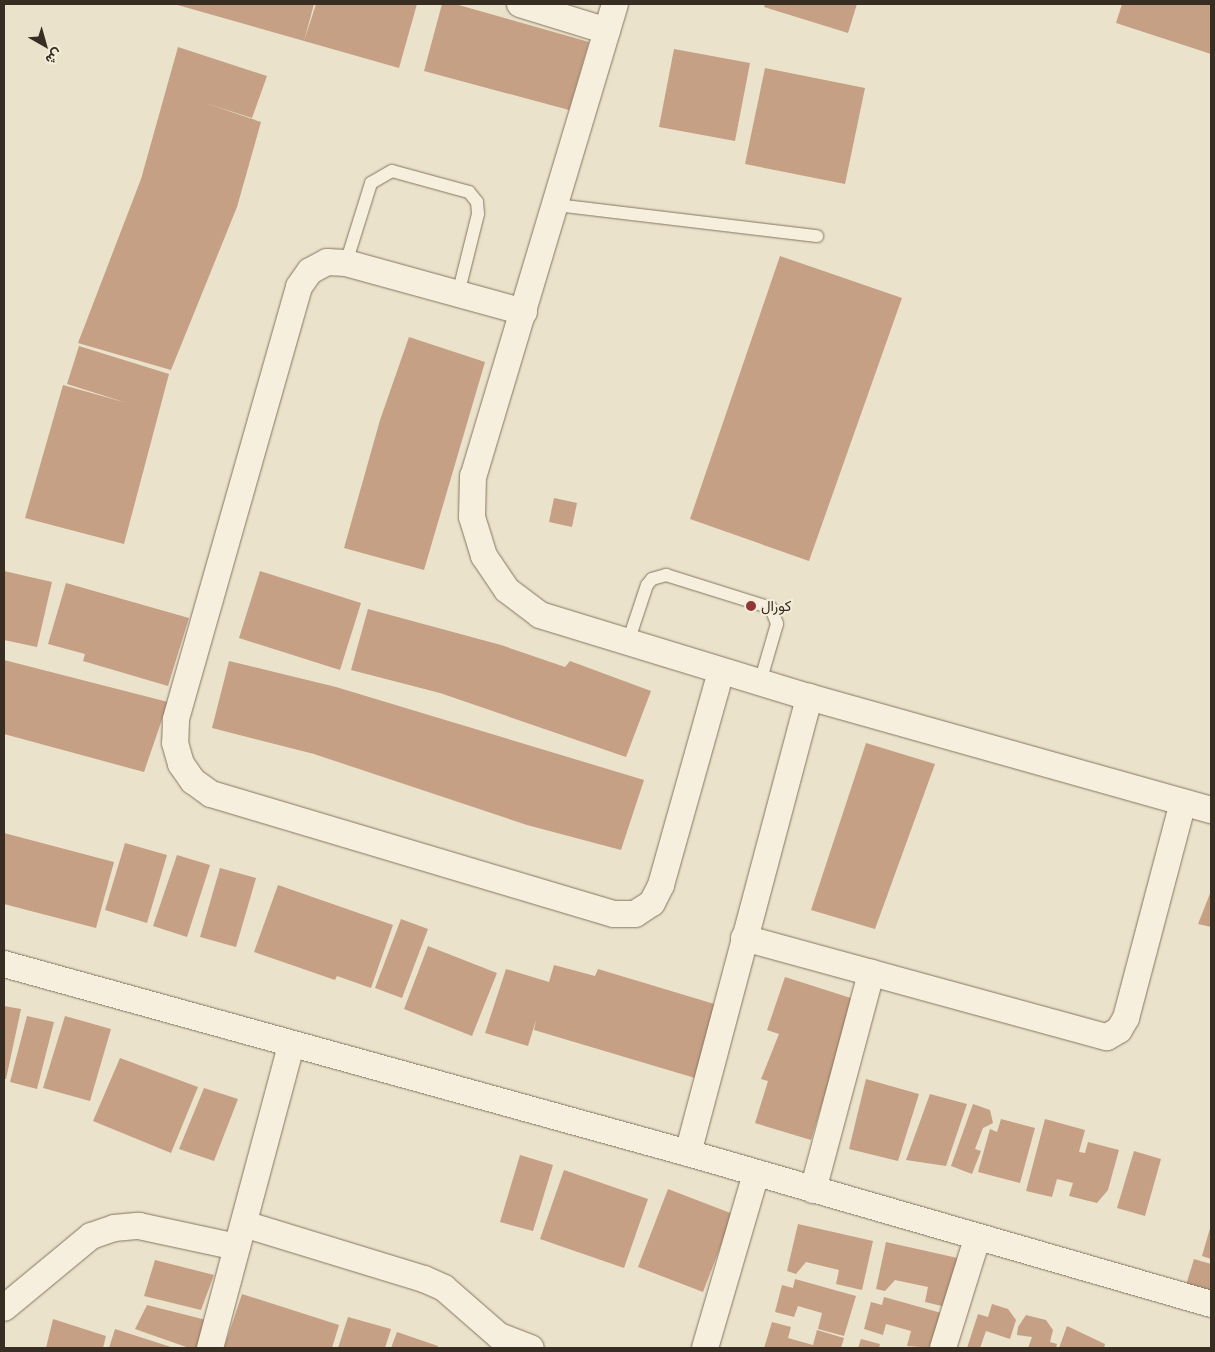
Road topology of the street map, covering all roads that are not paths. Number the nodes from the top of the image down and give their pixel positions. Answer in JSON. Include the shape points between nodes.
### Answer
{"nodes":[{"id":1,"x":520,"y":4,"type":"edge"},
{"id":2,"x":615,"y":4,"type":"edge"},
{"id":3,"x":607,"y":31,"type":"junction"},
{"id":4,"x":556,"y":205,"type":"junction"},
{"id":5,"x":817,"y":236,"type":"dead end"},
{"id":6,"x":346,"y":263,"type":"junction"},
{"id":7,"x":458,"y":294,"type":"junction"},
{"id":8,"x":524,"y":312,"type":"junction"},
{"id":9,"x":628,"y":642,"type":"junction"},
{"id":10,"x":721,"y":671,"type":"junction"},
{"id":11,"x":760,"y":682,"type":"junction"},
{"id":12,"x":808,"y":697,"type":"junction"},
{"id":13,"x":1183,"y":802,"type":"junction"},
{"id":14,"x":1211,"y":810,"type":"edge"},
{"id":15,"x":744,"y":938,"type":"junction"},
{"id":16,"x":4,"y":964,"type":"edge"},
{"id":17,"x":871,"y":973,"type":"junction"},
{"id":18,"x":291,"y":1046,"type":"junction"},
{"id":19,"x":688,"y":1153,"type":"junction"},
{"id":20,"x":756,"y":1174,"type":"junction"},
{"id":21,"x":813,"y":1190,"type":"junction"},
{"id":22,"x":241,"y":1236,"type":"junction"},
{"id":23,"x":977,"y":1239,"type":"junction"},
{"id":24,"x":1211,"y":1304,"type":"edge"},
{"id":25,"x":6,"y":1313,"type":"edge"},
{"id":26,"x":210,"y":1348,"type":"edge"},
{"id":27,"x":531,"y":1348,"type":"edge"},
{"id":28,"x":705,"y":1348,"type":"edge"},
{"id":29,"x":943,"y":1348,"type":"edge"}],
"edges":[{"from":1,"to":3,"type":"street"},
{"from":2,"to":3,"type":"street"},
{"from":3,"to":4,"type":"street"},
{"from":4,"to":5,"type":"lane"},
{"from":4,"to":8,"type":"street"},
{"from":6,"to":7,"type":"street"},
{"from":6,"to":7,"type":"lane","via":[[366,194],[380,175],[392,171],[457,188],[469,192],[477,202],[478,214]]},
{"from":6,"to":10,"type":"street","via":[[327,262],[310,271],[299,287],[176,720],[175,743],[181,764],[193,782],[211,794],[263,810],[614,914],[635,914],[652,903],[661,884]]},
{"from":7,"to":8,"type":"street"},
{"from":8,"to":9,"type":"street","via":[[473,476],[472,517],[484,556],[507,590],[540,615]]},
{"from":9,"to":10,"type":"street"},
{"from":9,"to":11,"type":"lane","via":[[647,586],[659,576],[675,578],[771,608],[777,624]]},
{"from":10,"to":11,"type":"street"},
{"from":11,"to":12,"type":"street"},
{"from":12,"to":13,"type":"street"},
{"from":12,"to":15,"type":"street"},
{"from":13,"to":14,"type":"street"},
{"from":13,"to":17,"type":"street","via":[[1126,1018],[1119,1030],[1107,1037],[1093,1036]]},
{"from":15,"to":17,"type":"street"},
{"from":15,"to":19,"type":"street"},
{"from":16,"to":18,"type":"street"},
{"from":17,"to":21,"type":"street"},
{"from":18,"to":19,"type":"street"},
{"from":18,"to":22,"type":"street"},
{"from":19,"to":20,"type":"street"},
{"from":20,"to":21,"type":"street"},
{"from":20,"to":28,"type":"street"},
{"from":21,"to":23,"type":"street"},
{"from":22,"to":25,"type":"street","via":[[139,1226],[114,1228],[91,1236]]},
{"from":22,"to":26,"type":"street"},
{"from":22,"to":27,"type":"street","via":[[424,1279],[444,1288],[499,1336]]},
{"from":23,"to":24,"type":"street"},
{"from":23,"to":29,"type":"street"}]}
